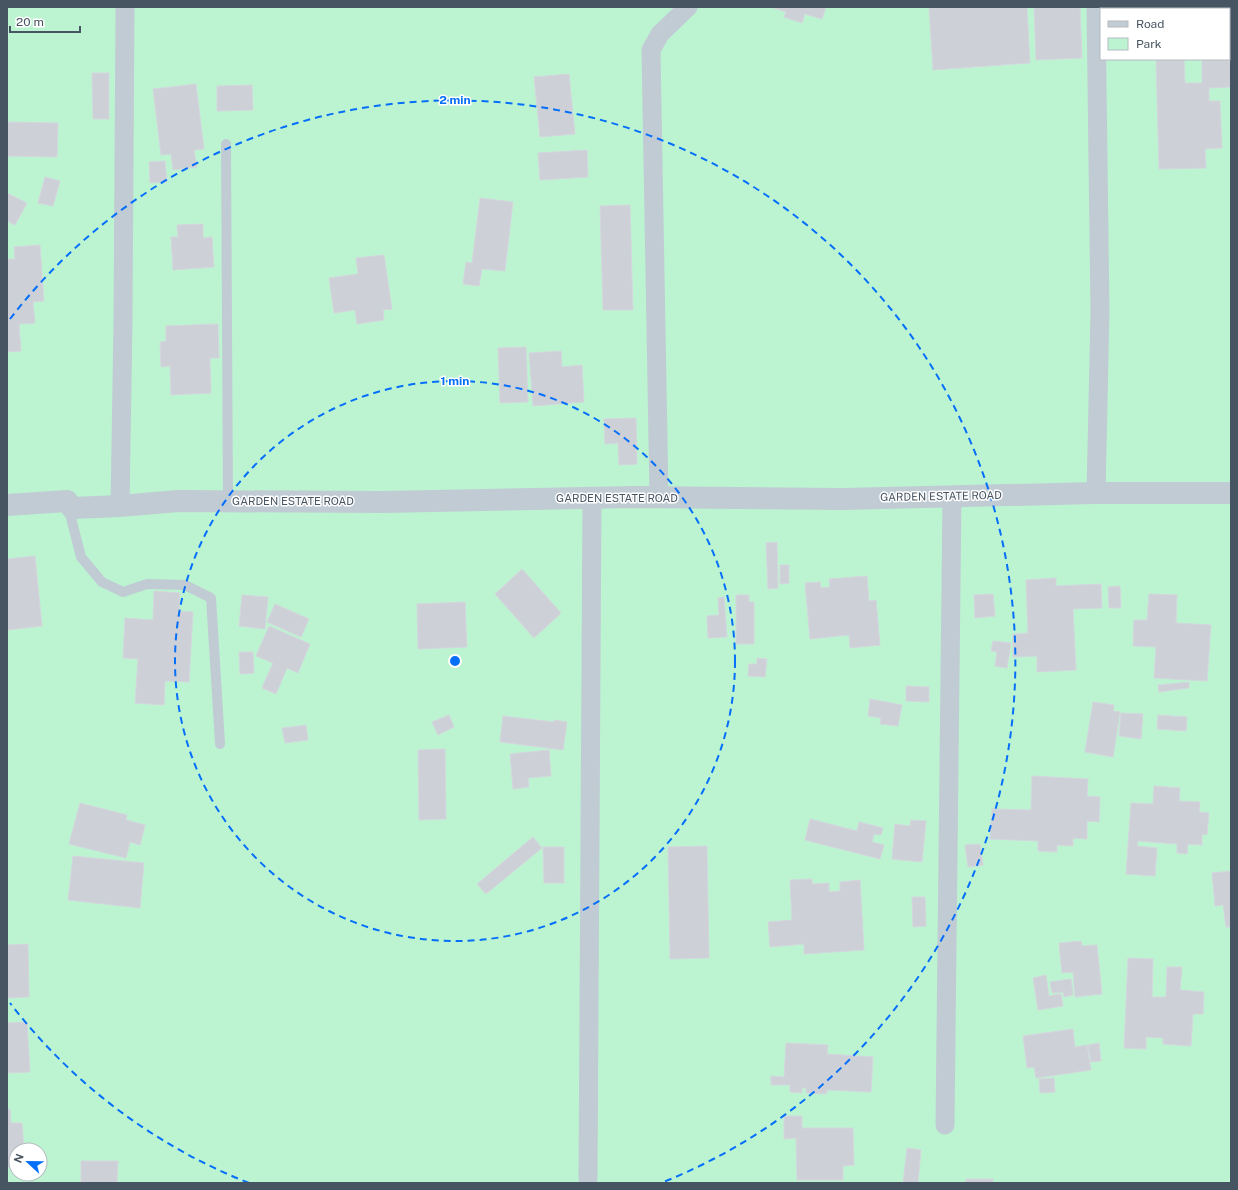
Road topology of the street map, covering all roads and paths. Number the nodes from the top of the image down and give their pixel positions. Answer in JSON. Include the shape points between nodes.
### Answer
{"nodes":[{"id":1,"x":125,"y":7,"type":"edge"},
{"id":2,"x":688,"y":7,"type":"edge"},
{"id":3,"x":1096,"y":7,"type":"edge"},
{"id":4,"x":226,"y":144,"type":"dead end"},
{"id":5,"x":1096,"y":493,"type":"junction"},
{"id":6,"x":1231,"y":493,"type":"edge"},
{"id":7,"x":952,"y":496,"type":"junction"},
{"id":8,"x":659,"y":497,"type":"junction"},
{"id":9,"x":592,"y":498,"type":"junction"},
{"id":10,"x":67,"y":501,"type":"junction"},
{"id":11,"x":228,"y":501,"type":"junction"},
{"id":12,"x":7,"y":505,"type":"edge"},
{"id":13,"x":120,"y":506,"type":"junction"},
{"id":14,"x":220,"y":744,"type":"dead end"},
{"id":15,"x":945,"y":1125,"type":"dead end"},
{"id":16,"x":588,"y":1178,"type":"dead end"}],
"edges":[{"from":1,"to":13,"type":"street","via":[[124,321]]},
{"from":2,"to":8,"type":"street","via":[[660,34],[651,50]]},
{"from":3,"to":5,"type":"street","via":[[1100,312]]},
{"from":4,"to":11,"type":"lane"},
{"from":5,"to":6,"type":"street","name":"GARDEN ESTATE ROAD"},
{"from":5,"to":7,"type":"street","name":"GARDEN ESTATE ROAD"},
{"from":7,"to":8,"type":"street","name":"GARDEN ESTATE ROAD","via":[[843,499]]},
{"from":7,"to":15,"type":"street"},
{"from":8,"to":9,"type":"street","name":"GARDEN ESTATE ROAD"},
{"from":9,"to":11,"type":"street","name":"GARDEN ESTATE ROAD","via":[[383,502]]},
{"from":9,"to":16,"type":"street"},
{"from":10,"to":12,"type":"street","name":"GARDEN ESTATE ROAD"},
{"from":10,"to":13,"type":"street","name":"GARDEN ESTATE ROAD","via":[[72,508]]},
{"from":10,"to":14,"type":"lane","via":[[81,557],[102,582],[123,592],[147,584],[185,585],[211,598]]},
{"from":11,"to":13,"type":"street","name":"GARDEN ESTATE ROAD","via":[[178,501]]}]}
